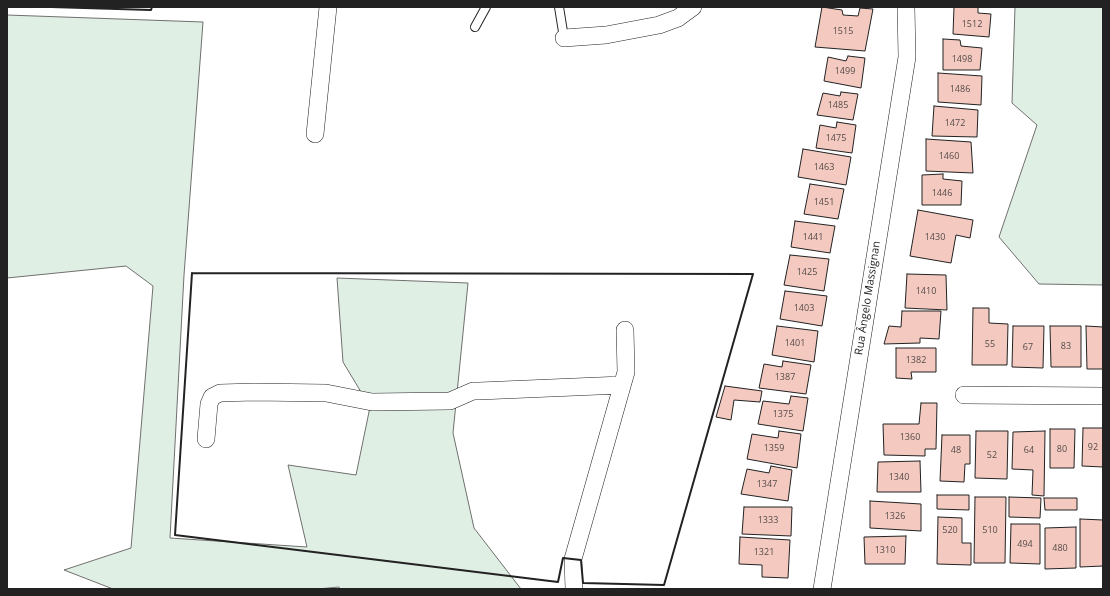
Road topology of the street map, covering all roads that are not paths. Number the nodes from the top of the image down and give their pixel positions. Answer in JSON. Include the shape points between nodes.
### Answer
{"nodes":[{"id":1,"x":328,"y":7,"type":"edge"},
{"id":2,"x":486,"y":7,"type":"edge"},
{"id":3,"x":559,"y":7,"type":"edge"},
{"id":4,"x":693,"y":7,"type":"edge"},
{"id":5,"x":906,"y":7,"type":"edge"},
{"id":6,"x":475,"y":27,"type":"dead end"},
{"id":7,"x":564,"y":38,"type":"joint"},
{"id":8,"x":315,"y":134,"type":"dead end"},
{"id":9,"x":624,"y":330,"type":"dead end"},
{"id":10,"x":622,"y":385,"type":"junction"},
{"id":11,"x":964,"y":395,"type":"dead end"},
{"id":12,"x":1103,"y":396,"type":"edge"},
{"id":13,"x":206,"y":439,"type":"dead end"},
{"id":14,"x":574,"y":589,"type":"edge"},
{"id":15,"x":822,"y":589,"type":"edge"}],
"edges":[{"from":1,"to":8,"type":"street"},
{"from":2,"to":6,"type":"lane"},
{"from":3,"to":7,"type":"lane"},
{"from":4,"to":7,"type":"street","via":[[678,18],[659,25],[606,35]]},
{"from":5,"to":15,"type":"street","name":"Rua Ângelo Massignan","via":[[907,57]]},
{"from":9,"to":10,"type":"street","via":[[626,372]]},
{"from":10,"to":13,"type":"street","via":[[472,391],[450,401],[372,402],[326,393],[220,393],[212,396],[209,404]]},
{"from":10,"to":14,"type":"street","via":[[573,559]]},
{"from":11,"to":12,"type":"street"}]}
